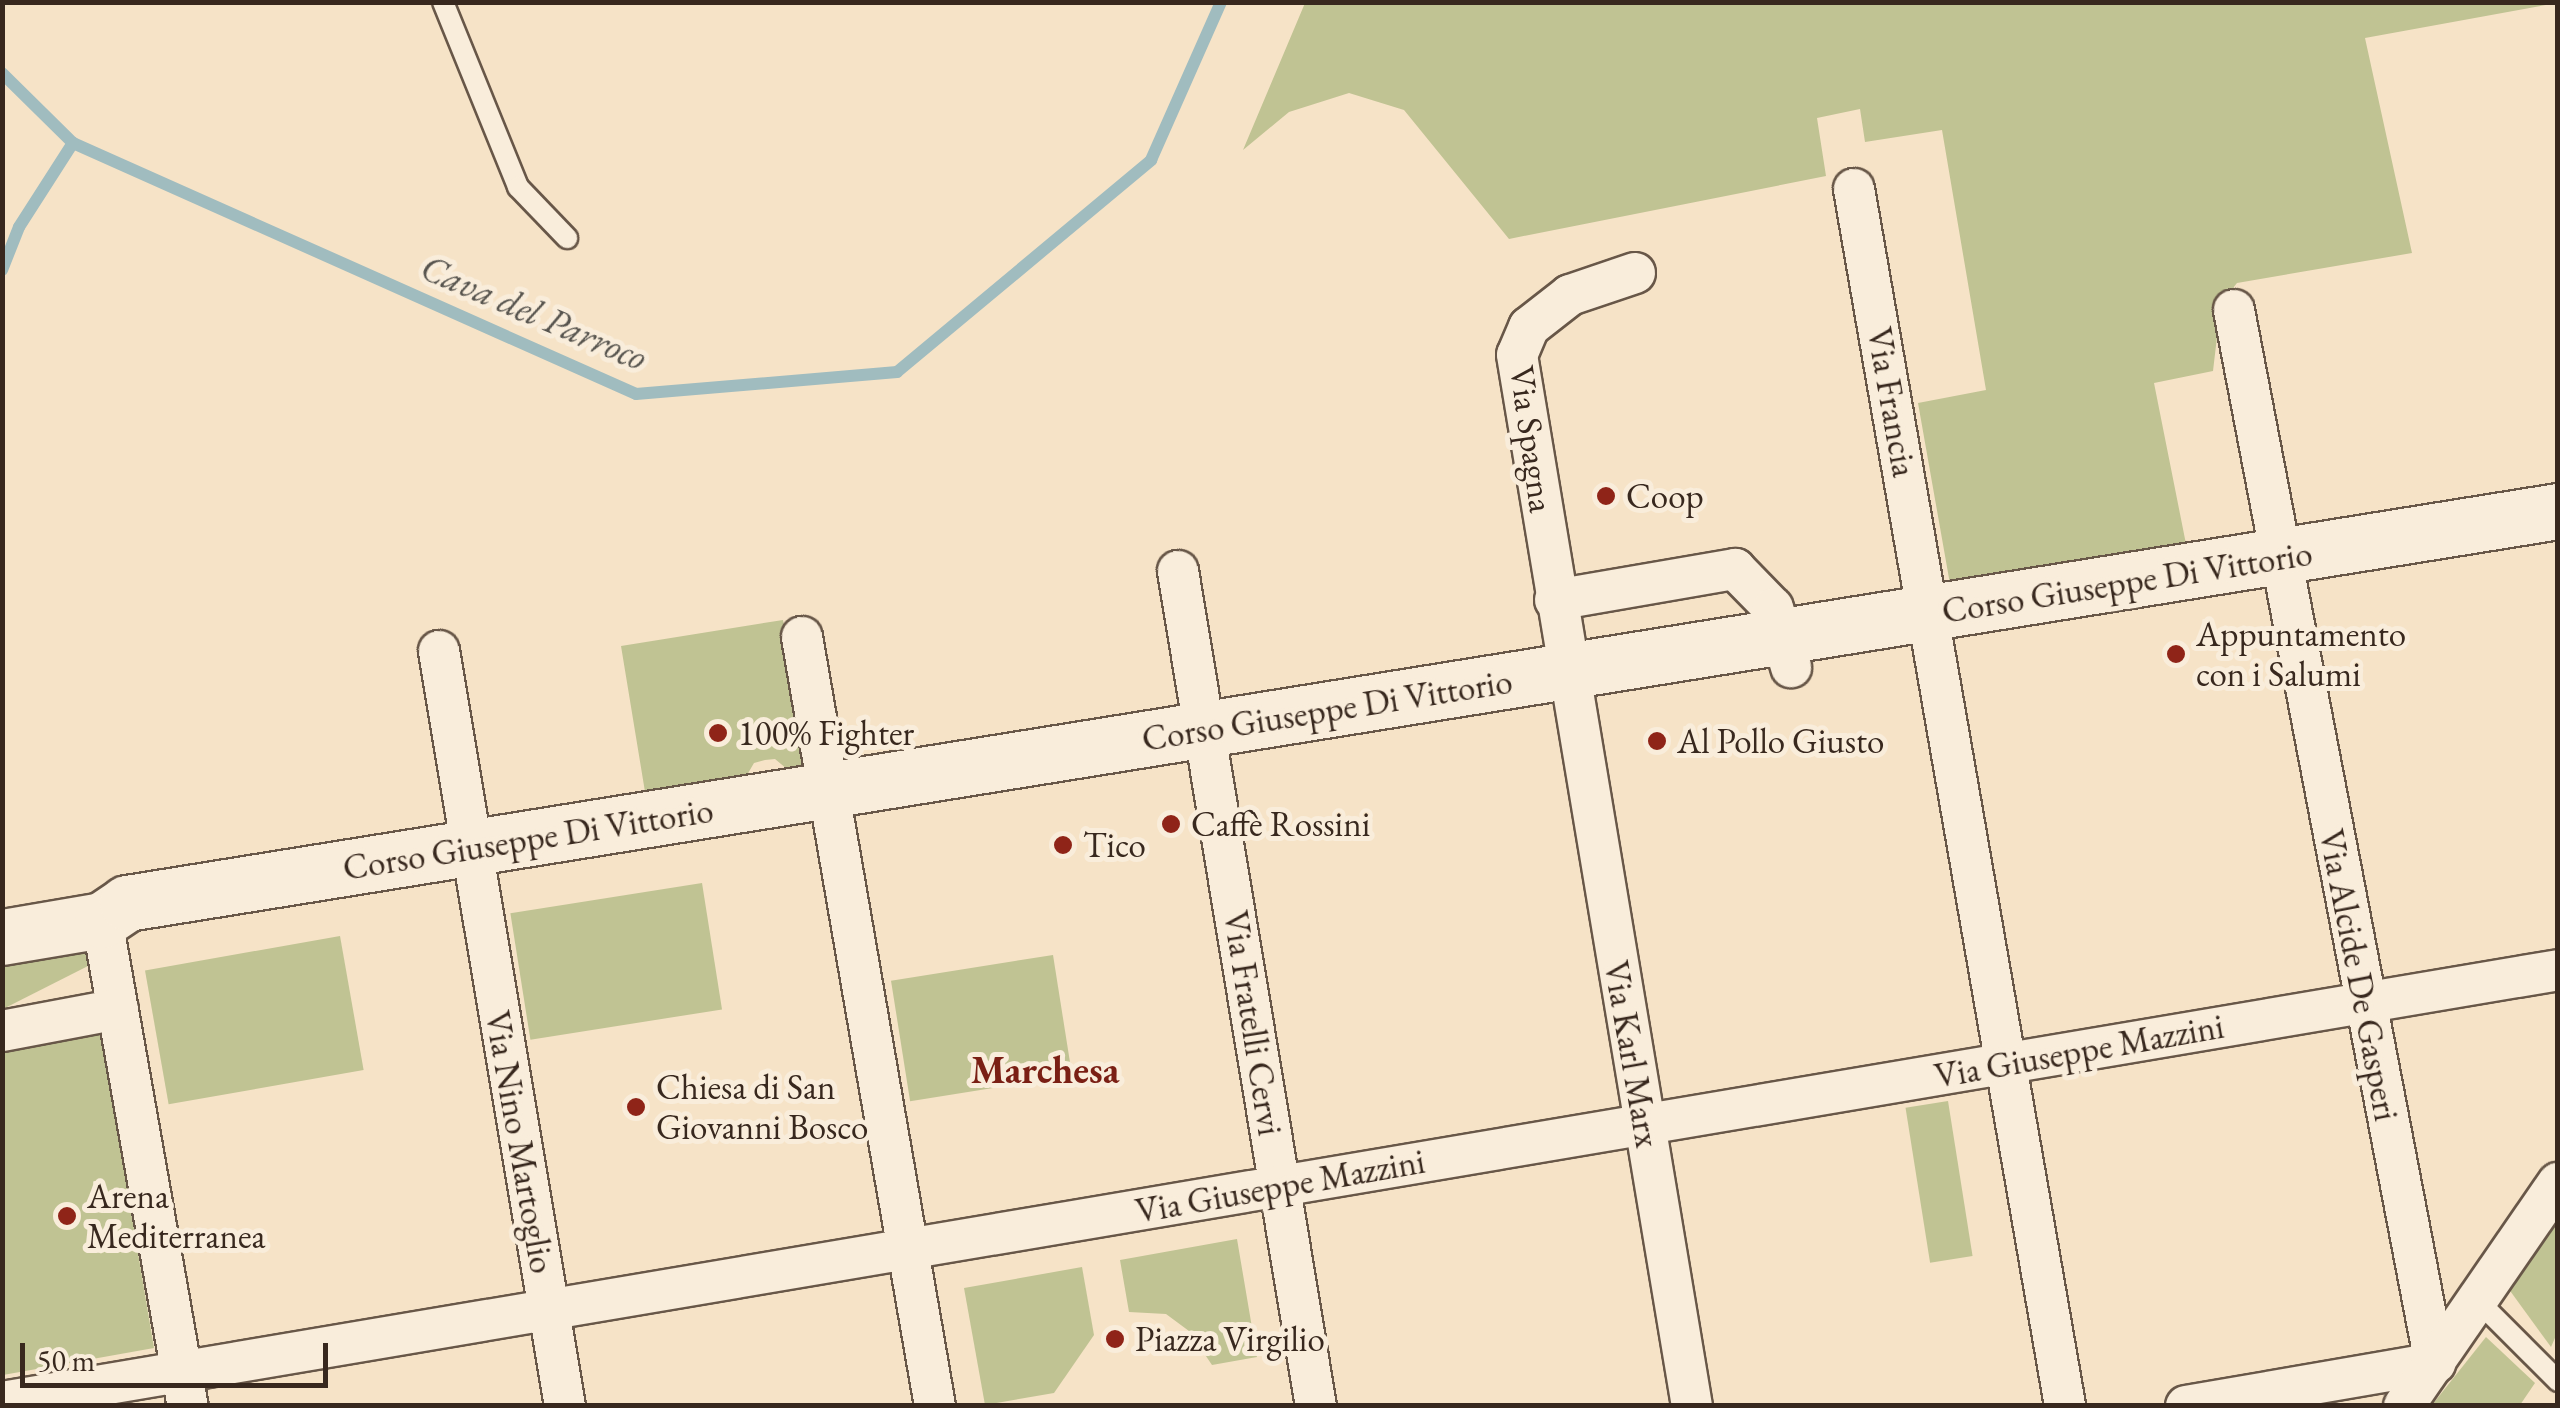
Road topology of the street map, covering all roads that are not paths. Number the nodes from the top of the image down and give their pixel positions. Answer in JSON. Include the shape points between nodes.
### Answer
{"nodes":[{"id":1,"x":444,"y":2,"type":"edge"},
{"id":2,"x":1854,"y":190,"type":"dead end"},
{"id":3,"x":568,"y":238,"type":"dead end"},
{"id":4,"x":1635,"y":273,"type":"dead end"},
{"id":5,"x":2234,"y":310,"type":"dead end"},
{"id":6,"x":2558,"y":511,"type":"edge"},
{"id":7,"x":2558,"y":542,"type":"edge"},
{"id":8,"x":1178,"y":570,"type":"dead end"},
{"id":9,"x":2280,"y":573,"type":"junction"},
{"id":10,"x":1555,"y":600,"type":"junction"},
{"id":11,"x":1932,"y":629,"type":"junction"},
{"id":12,"x":802,"y":637,"type":"dead end"},
{"id":13,"x":439,"y":651,"type":"dead end"},
{"id":14,"x":1789,"y":652,"type":"junction"},
{"id":15,"x":1568,"y":687,"type":"junction"},
{"id":16,"x":1207,"y":745,"type":"junction"},
{"id":17,"x":832,"y":805,"type":"junction"},
{"id":18,"x":473,"y":864,"type":"junction"},
{"id":19,"x":102,"y":920,"type":"junction"},
{"id":20,"x":2,"y":937,"type":"edge"},
{"id":21,"x":2558,"y":970,"type":"edge"},
{"id":22,"x":2364,"y":1002,"type":"junction"},
{"id":23,"x":118,"y":1010,"type":"junction"},
{"id":24,"x":2,"y":1030,"type":"edge"},
{"id":25,"x":2006,"y":1063,"type":"junction"},
{"id":26,"x":1644,"y":1124,"type":"junction"},
{"id":27,"x":2558,"y":1183,"type":"edge"},
{"id":28,"x":1280,"y":1186,"type":"junction"},
{"id":29,"x":910,"y":1248,"type":"junction"},
{"id":30,"x":2478,"y":1302,"type":"junction"},
{"id":31,"x":549,"y":1309,"type":"junction"},
{"id":32,"x":2435,"y":1363,"type":"junction"},
{"id":33,"x":2558,"y":1381,"type":"edge"},
{"id":34,"x":185,"y":1388,"type":"edge"},
{"id":35,"x":2,"y":1402,"type":"edge"},
{"id":36,"x":565,"y":1406,"type":"edge"},
{"id":37,"x":936,"y":1406,"type":"edge"},
{"id":38,"x":1316,"y":1406,"type":"edge"},
{"id":39,"x":1692,"y":1406,"type":"edge"},
{"id":40,"x":2065,"y":1406,"type":"edge"},
{"id":41,"x":2186,"y":1406,"type":"edge"},
{"id":42,"x":2404,"y":1406,"type":"edge"}],
"edges":[{"from":1,"to":3,"type":"lane","via":[[518,187]]},
{"from":2,"to":11,"type":"street","name":"Via Francia"},
{"from":4,"to":10,"type":"street","name":"Via Spagna","via":[[1570,295],[1529,327],[1517,355]]},
{"from":5,"to":9,"type":"street","name":"Via Alcide De Gasperi"},
{"from":6,"to":9,"type":"main road","name":"Corso Giuseppe Di Vittorio"},
{"from":7,"to":9,"type":"main road","name":"Corso Giuseppe Di Vittorio"},
{"from":8,"to":16,"type":"street","name":"Via Fratelli Cervi"},
{"from":9,"to":11,"type":"main road","name":"Corso Giuseppe Di Vittorio"},
{"from":9,"to":22,"type":"street","name":"Via Alcide De Gasperi"},
{"from":10,"to":14,"type":"street","via":[[1735,570],[1773,608]]},
{"from":10,"to":15,"type":"street","name":"Via Spagna"},
{"from":11,"to":14,"type":"main road","name":"Corso Giuseppe Di Vittorio"},
{"from":11,"to":25,"type":"street","name":"Via Francia"},
{"from":12,"to":17,"type":"street"},
{"from":13,"to":18,"type":"street","name":"Via Nino Martoglio"},
{"from":14,"to":15,"type":"main road","name":"Corso Giuseppe Di Vittorio"},
{"from":15,"to":16,"type":"main road","name":"Corso Giuseppe Di Vittorio"},
{"from":15,"to":26,"type":"street","name":"Via Karl Marx"},
{"from":16,"to":17,"type":"main road","name":"Corso Giuseppe Di Vittorio"},
{"from":16,"to":28,"type":"street","name":"Via Fratelli Cervi"},
{"from":17,"to":18,"type":"main road","name":"Corso Giuseppe Di Vittorio"},
{"from":17,"to":29,"type":"street"},
{"from":18,"to":19,"type":"main road","name":"Corso Giuseppe Di Vittorio","via":[[126,903]]},
{"from":18,"to":31,"type":"street","name":"Via Nino Martoglio"},
{"from":19,"to":20,"type":"main road","name":"Corso Giuseppe Di Vittorio"},
{"from":19,"to":23,"type":"street"},
{"from":21,"to":22,"type":"street","name":"Via Giuseppe Mazzini"},
{"from":22,"to":25,"type":"street","name":"Via Giuseppe Mazzini"},
{"from":22,"to":32,"type":"street","name":"Via Alcide De Gasperi"},
{"from":23,"to":24,"type":"street"},
{"from":23,"to":34,"type":"street"},
{"from":25,"to":26,"type":"street","name":"Via Giuseppe Mazzini"},
{"from":25,"to":40,"type":"street","name":"Via Francia"},
{"from":26,"to":28,"type":"street","name":"Via Giuseppe Mazzini"},
{"from":26,"to":39,"type":"street","name":"Via Karl Marx"},
{"from":27,"to":30,"type":"street"},
{"from":28,"to":29,"type":"street","name":"Via Giuseppe Mazzini"},
{"from":28,"to":38,"type":"street","name":"Via Fratelli Cervi"},
{"from":29,"to":31,"type":"street","name":"Via Giuseppe Mazzini"},
{"from":29,"to":37,"type":"street"},
{"from":30,"to":32,"type":"street"},
{"from":30,"to":33,"type":"lane"},
{"from":31,"to":34,"type":"street","name":"Via Giuseppe Mazzini"},
{"from":31,"to":36,"type":"street","name":"Via Nino Martoglio"},
{"from":32,"to":41,"type":"street"},
{"from":32,"to":42,"type":"street"},
{"from":34,"to":35,"type":"street","name":"Via Giuseppe Mazzini"}]}
